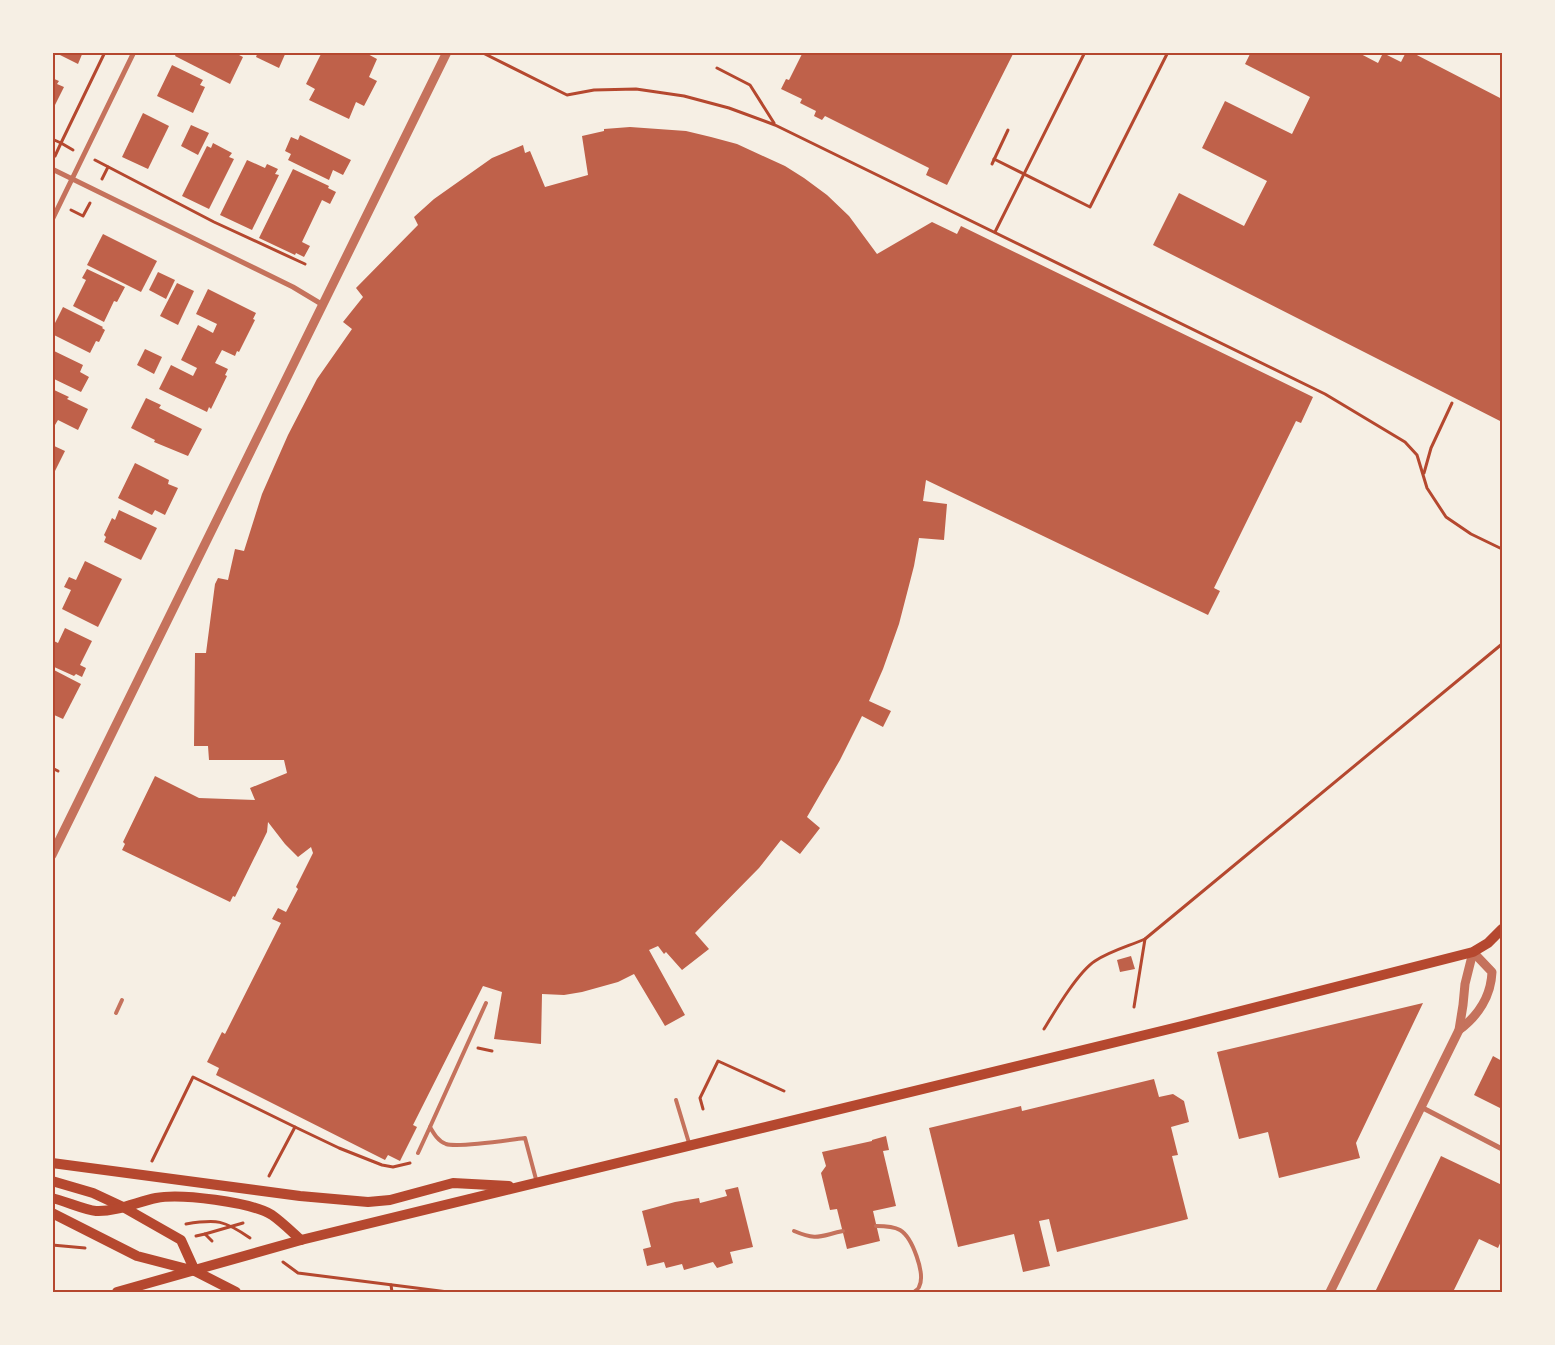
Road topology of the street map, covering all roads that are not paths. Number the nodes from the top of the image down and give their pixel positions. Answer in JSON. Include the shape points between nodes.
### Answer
{"nodes":[{"id":1,"x":134,"y":52,"type":"edge"},
{"id":2,"x":446,"y":52,"type":"edge"},
{"id":3,"x":52,"y":169,"type":"edge"},
{"id":4,"x":72,"y":179,"type":"junction"},
{"id":5,"x":52,"y":220,"type":"edge"},
{"id":6,"x":323,"y":305,"type":"junction"},
{"id":7,"x":52,"y":855,"type":"edge"},
{"id":8,"x":1502,"y":929,"type":"edge"},
{"id":9,"x":1473,"y":952,"type":"junction"},
{"id":10,"x":122,"y":1000,"type":"dead end"},
{"id":11,"x":486,"y":1003,"type":"dead end"},
{"id":12,"x":116,"y":1013,"type":"dead end"},
{"id":13,"x":1459,"y":1030,"type":"junction"},
{"id":14,"x":676,"y":1100,"type":"dead end"},
{"id":15,"x":1420,"y":1107,"type":"junction"},
{"id":16,"x":430,"y":1127,"type":"junction"},
{"id":17,"x":690,"y":1146,"type":"junction"},
{"id":18,"x":1502,"y":1149,"type":"edge"},
{"id":19,"x":418,"y":1153,"type":"dead end"},
{"id":20,"x":52,"y":1163,"type":"edge"},
{"id":21,"x":52,"y":1181,"type":"edge"},
{"id":22,"x":537,"y":1183,"type":"junction"},
{"id":23,"x":520,"y":1187,"type":"junction"},
{"id":24,"x":52,"y":1198,"type":"edge"},
{"id":25,"x":123,"y":1207,"type":"junction"},
{"id":26,"x":52,"y":1213,"type":"edge"},
{"id":27,"x":876,"y":1226,"type":"dead end"},
{"id":28,"x":794,"y":1231,"type":"dead end"},
{"id":29,"x":843,"y":1231,"type":"dead end"},
{"id":30,"x":301,"y":1240,"type":"junction"},
{"id":31,"x":195,"y":1271,"type":"junction"},
{"id":32,"x":117,"y":1292,"type":"edge"},
{"id":33,"x":236,"y":1292,"type":"edge"},
{"id":34,"x":914,"y":1292,"type":"edge"},
{"id":35,"x":1330,"y":1292,"type":"edge"}],
"edges":[{"from":1,"to":4,"type":"street"},
{"from":2,"to":6,"type":"street"},
{"from":3,"to":4,"type":"street"},
{"from":4,"to":5,"type":"street"},
{"from":4,"to":6,"type":"street","via":[[293,287]]},
{"from":6,"to":7,"type":"street"},
{"from":8,"to":9,"type":"main road"},
{"from":9,"to":13,"type":"street"},
{"from":9,"to":13,"type":"street","via":[[1492,972],[1492,978],[1479,1011]]},
{"from":9,"to":17,"type":"main road"},
{"from":10,"to":12,"type":"lane"},
{"from":11,"to":16,"type":"lane"},
{"from":13,"to":15,"type":"street"},
{"from":14,"to":17,"type":"lane"},
{"from":15,"to":18,"type":"street"},
{"from":15,"to":35,"type":"street"},
{"from":16,"to":19,"type":"lane"},
{"from":16,"to":22,"type":"lane","via":[[440,1141],[454,1145],[525,1138]]},
{"from":17,"to":22,"type":"main road"},
{"from":20,"to":23,"type":"main road","via":[[368,1202],[390,1200],[453,1183]]},
{"from":21,"to":25,"type":"main road"},
{"from":22,"to":23,"type":"main road"},
{"from":23,"to":30,"type":"main road"},
{"from":24,"to":25,"type":"main road","via":[[98,1211]]},
{"from":25,"to":30,"type":"main road","via":[[171,1196],[221,1201],[272,1215]]},
{"from":25,"to":31,"type":"main road","via":[[182,1240]]},
{"from":26,"to":31,"type":"main road","via":[[137,1256]]},
{"from":27,"to":34,"type":"lane","via":[[902,1230],[913,1246],[921,1277]]},
{"from":28,"to":29,"type":"lane","via":[[819,1238]]},
{"from":30,"to":31,"type":"main road"},
{"from":31,"to":32,"type":"main road"},
{"from":31,"to":33,"type":"main road"}]}
